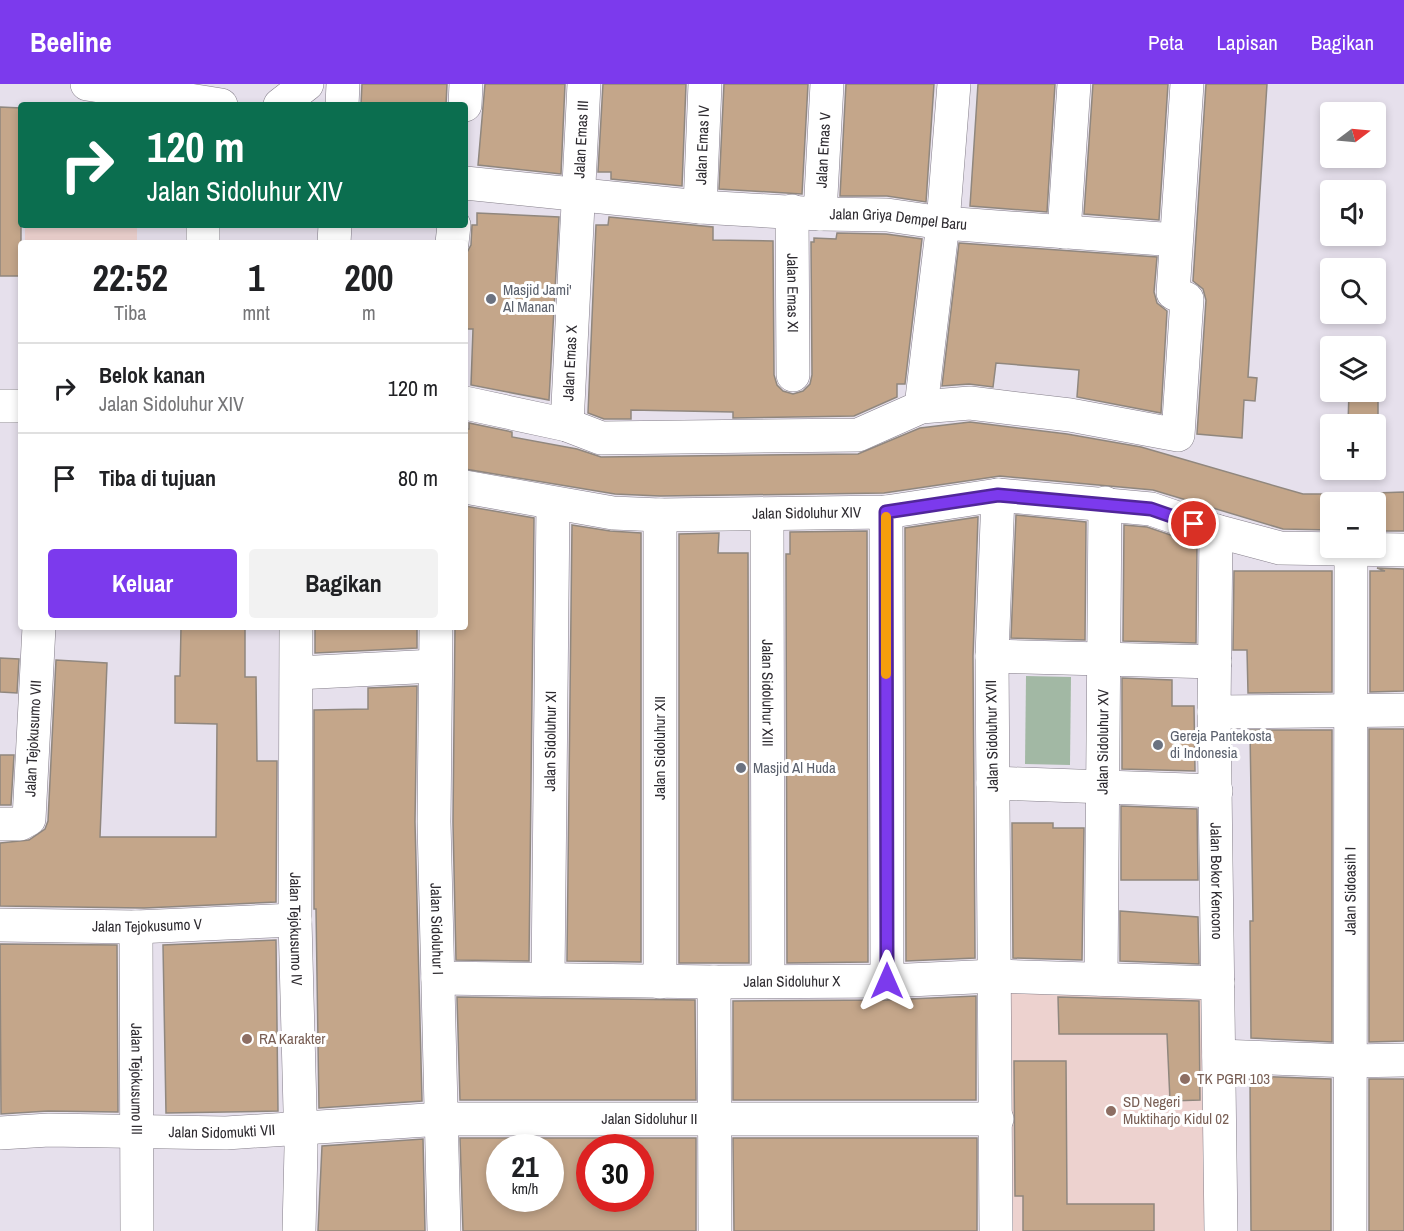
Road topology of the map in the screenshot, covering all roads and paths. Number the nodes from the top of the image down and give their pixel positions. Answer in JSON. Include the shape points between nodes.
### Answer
{"nodes":[{"id":1,"x":87,"y":84,"type":"edge"},
{"id":2,"x":307,"y":84,"type":"edge"},
{"id":3,"x":344,"y":84,"type":"edge"},
{"id":4,"x":466,"y":84,"type":"edge"},
{"id":5,"x":584,"y":84,"type":"edge"},
{"id":6,"x":705,"y":84,"type":"edge"},
{"id":7,"x":827,"y":84,"type":"edge"},
{"id":8,"x":954,"y":84,"type":"edge"},
{"id":9,"x":1074,"y":84,"type":"edge"},
{"id":10,"x":1187,"y":84,"type":"edge"},
{"id":11,"x":209,"y":99,"type":"edge"},
{"id":12,"x":284,"y":102,"type":"edge"},
{"id":13,"x":342,"y":102,"type":"edge"},
{"id":14,"x":465,"y":102,"type":"edge"},
{"id":15,"x":468,"y":183,"type":"edge"},
{"id":16,"x":578,"y":195,"type":"junction"},
{"id":17,"x":700,"y":207,"type":"junction"},
{"id":18,"x":806,"y":213,"type":"junction"},
{"id":19,"x":943,"y":222,"type":"junction"},
{"id":20,"x":1064,"y":232,"type":"junction"},
{"id":21,"x":1176,"y":240,"type":"junction"},
{"id":22,"x":793,"y":375,"type":"dead end"},
{"id":23,"x":468,"y":404,"type":"edge"},
{"id":24,"x":0,"y":406,"type":"edge"},
{"id":25,"x":18,"y":406,"type":"edge"},
{"id":26,"x":921,"y":407,"type":"junction"},
{"id":27,"x":567,"y":425,"type":"junction"},
{"id":28,"x":468,"y":489,"type":"edge"},
{"id":29,"x":998,"y":495,"type":"junction"},
{"id":30,"x":1105,"y":503,"type":"junction"},
{"id":31,"x":553,"y":504,"type":"junction"},
{"id":32,"x":886,"y":512,"type":"junction"},
{"id":33,"x":660,"y":515,"type":"junction"},
{"id":34,"x":767,"y":515,"type":"junction"},
{"id":35,"x":1216,"y":531,"type":"junction"},
{"id":36,"x":1320,"y":549,"type":"edge"},
{"id":37,"x":1386,"y":550,"type":"edge"},
{"id":38,"x":1404,"y":550,"type":"edge"},
{"id":39,"x":1351,"y":558,"type":"edge"},
{"id":40,"x":39,"y":630,"type":"edge"},
{"id":41,"x":296,"y":630,"type":"edge"},
{"id":42,"x":436,"y":630,"type":"edge"},
{"id":43,"x":992,"y":656,"type":"junction"},
{"id":44,"x":1103,"y":659,"type":"junction"},
{"id":45,"x":1215,"y":662,"type":"junction"},
{"id":46,"x":435,"y":666,"type":"junction"},
{"id":47,"x":297,"y":673,"type":"junction"},
{"id":48,"x":1350,"y":708,"type":"junction"},
{"id":49,"x":1404,"y":710,"type":"edge"},
{"id":50,"x":1215,"y":712,"type":"junction"},
{"id":51,"x":993,"y":783,"type":"junction"},
{"id":52,"x":1100,"y":787,"type":"junction"},
{"id":53,"x":1216,"y":791,"type":"junction"},
{"id":54,"x":0,"y":824,"type":"edge"},
{"id":55,"x":295,"y":920,"type":"junction"},
{"id":56,"x":0,"y":925,"type":"edge"},
{"id":57,"x":136,"y":927,"type":"junction"},
{"id":58,"x":995,"y":976,"type":"junction"},
{"id":59,"x":438,"y":978,"type":"junction"},
{"id":60,"x":548,"y":979,"type":"junction"},
{"id":61,"x":768,"y":980,"type":"junction"},
{"id":62,"x":1101,"y":980,"type":"junction"},
{"id":63,"x":887,"y":981,"type":"junction"},
{"id":64,"x":660,"y":982,"type":"junction"},
{"id":65,"x":714,"y":982,"type":"junction"},
{"id":66,"x":1218,"y":983,"type":"junction"},
{"id":67,"x":1219,"y":1056,"type":"junction"},
{"id":68,"x":1404,"y":1060,"type":"edge"},
{"id":69,"x":1350,"y":1061,"type":"junction"},
{"id":70,"x":442,"y":1119,"type":"junction"},
{"id":71,"x":997,"y":1119,"type":"junction"},
{"id":72,"x":715,"y":1121,"type":"junction"},
{"id":73,"x":300,"y":1130,"type":"junction"},
{"id":74,"x":136,"y":1132,"type":"junction"},
{"id":75,"x":0,"y":1133,"type":"edge"},
{"id":76,"x":137,"y":1231,"type":"edge"},
{"id":77,"x":299,"y":1231,"type":"edge"},
{"id":78,"x":444,"y":1231,"type":"edge"},
{"id":79,"x":715,"y":1231,"type":"edge"},
{"id":80,"x":996,"y":1231,"type":"edge"},
{"id":81,"x":1221,"y":1231,"type":"edge"},
{"id":82,"x":1350,"y":1231,"type":"edge"}],
"edges":[{"from":1,"to":11,"type":"street"},
{"from":2,"to":12,"type":"street"},
{"from":3,"to":13,"type":"street"},
{"from":4,"to":14,"type":"street"},
{"from":5,"to":16,"type":"street","name":"Jalan Emas III"},
{"from":6,"to":17,"type":"street","name":"Jalan Emas IV"},
{"from":7,"to":18,"type":"street","name":"Jalan Emas V"},
{"from":8,"to":19,"type":"street"},
{"from":9,"to":20,"type":"street"},
{"from":10,"to":21,"type":"street"},
{"from":15,"to":16,"type":"street","name":"Jalan Griya Dempel Baru"},
{"from":16,"to":17,"type":"street","name":"Jalan Griya Dempel Baru"},
{"from":16,"to":27,"type":"street","name":"Jalan Emas X"},
{"from":17,"to":18,"type":"street","name":"Jalan Griya Dempel Baru"},
{"from":18,"to":19,"type":"street","name":"Jalan Griya Dempel Baru","via":[[887,215]]},
{"from":18,"to":22,"type":"street","name":"Jalan Emas XI"},
{"from":19,"to":20,"type":"street","name":"Jalan Griya Dempel Baru"},
{"from":19,"to":26,"type":"street"},
{"from":20,"to":21,"type":"street","name":"Jalan Griya Dempel Baru"},
{"from":21,"to":26,"type":"street","via":[[1173,293],[1187,298],[1178,435],[1070,415],[970,403]]},
{"from":23,"to":27,"type":"street"},
{"from":24,"to":25,"type":"street"},
{"from":26,"to":27,"type":"street","via":[[858,435],[601,438]]},
{"from":28,"to":31,"type":"street","name":"Jalan Sidoluhur XIV"},
{"from":29,"to":30,"type":"street","name":"Jalan Sidoluhur XIV"},
{"from":29,"to":32,"type":"street","name":"Jalan Sidoluhur XIV"},
{"from":29,"to":43,"type":"street","name":"Jalan Sidoluhur XVII"},
{"from":30,"to":35,"type":"street","name":"Jalan Sidoluhur XIV","via":[[1151,509]]},
{"from":30,"to":44,"type":"street","name":"Jalan Sidoluhur XV"},
{"from":31,"to":33,"type":"street","name":"Jalan Sidoluhur XIV"},
{"from":31,"to":60,"type":"street","name":"Jalan Sidoluhur XI"},
{"from":32,"to":34,"type":"street","name":"Jalan Sidoluhur XIV"},
{"from":32,"to":63,"type":"street"},
{"from":33,"to":34,"type":"street","name":"Jalan Sidoluhur XIV"},
{"from":33,"to":64,"type":"street","name":"Jalan Sidoluhur XII"},
{"from":34,"to":61,"type":"street","name":"Jalan Sidoluhur XIII"},
{"from":35,"to":36,"type":"street","name":"Jalan Sidoluhur XIV","via":[[1280,548]]},
{"from":35,"to":45,"type":"street","name":"Jalan Bokor Kencono"},
{"from":37,"to":38,"type":"street","name":"Jalan Sidoluhur XIV"},
{"from":39,"to":48,"type":"street","name":"Jalan Sidoasih I"},
{"from":40,"to":54,"type":"street","name":"Jalan Tejokusumo VII","via":[[29,819],[20,824]]},
{"from":41,"to":47,"type":"street","name":"Jalan Tejokusumo IV"},
{"from":42,"to":46,"type":"street","name":"Jalan Sidoluhur I"},
{"from":43,"to":44,"type":"street"},
{"from":43,"to":51,"type":"street","name":"Jalan Sidoluhur XVII"},
{"from":44,"to":45,"type":"street"},
{"from":44,"to":52,"type":"street","name":"Jalan Sidoluhur XV"},
{"from":45,"to":50,"type":"street","name":"Jalan Bokor Kencono"},
{"from":46,"to":47,"type":"street"},
{"from":46,"to":59,"type":"street","name":"Jalan Sidoluhur I"},
{"from":47,"to":55,"type":"street","name":"Jalan Tejokusumo IV"},
{"from":48,"to":49,"type":"street"},
{"from":48,"to":50,"type":"street"},
{"from":48,"to":69,"type":"street","name":"Jalan Sidoasih I"},
{"from":50,"to":53,"type":"street","name":"Jalan Bokor Kencono"},
{"from":51,"to":52,"type":"street"},
{"from":51,"to":58,"type":"street","name":"Jalan Sidoluhur XVII"},
{"from":52,"to":53,"type":"street"},
{"from":52,"to":62,"type":"street","name":"Jalan Sidoluhur XV"},
{"from":53,"to":66,"type":"street","name":"Jalan Bokor Kencono"},
{"from":55,"to":57,"type":"street","name":"Jalan Tejokusumo V"},
{"from":55,"to":73,"type":"street","name":"Jalan Tejokusumo IV"},
{"from":56,"to":57,"type":"street","name":"Jalan Tejokusumo V"},
{"from":57,"to":74,"type":"street","name":"Jalan Tejokusumo III"},
{"from":58,"to":62,"type":"street","name":"Jalan Sidoluhur X"},
{"from":58,"to":63,"type":"street","name":"Jalan Sidoluhur X"},
{"from":58,"to":71,"type":"street","name":"Jalan Sidoluhur XVII"},
{"from":59,"to":60,"type":"street","name":"Jalan Sidoluhur X"},
{"from":59,"to":70,"type":"street","name":"Jalan Sidoluhur I"},
{"from":60,"to":64,"type":"street","name":"Jalan Sidoluhur X"},
{"from":61,"to":63,"type":"street","name":"Jalan Sidoluhur X"},
{"from":61,"to":65,"type":"street","name":"Jalan Sidoluhur X"},
{"from":62,"to":66,"type":"street","name":"Jalan Sidoluhur X"},
{"from":64,"to":65,"type":"street","name":"Jalan Sidoluhur X"},
{"from":65,"to":72,"type":"street"},
{"from":66,"to":67,"type":"street","name":"Jalan Bokor Kencono"},
{"from":67,"to":69,"type":"street"},
{"from":67,"to":81,"type":"street","name":"Jalan Bokor Kencono"},
{"from":68,"to":69,"type":"street"},
{"from":69,"to":82,"type":"street","name":"Jalan Sidoasih I"},
{"from":70,"to":72,"type":"street","name":"Jalan Sidoluhur II"},
{"from":70,"to":73,"type":"street","name":"Jalan Sidoluhur II"},
{"from":70,"to":78,"type":"street","name":"Jalan Sidoluhur I"},
{"from":71,"to":72,"type":"street","name":"Jalan Sidoluhur II"},
{"from":71,"to":80,"type":"street","name":"Jalan Sidoluhur XVII"},
{"from":72,"to":79,"type":"street"},
{"from":73,"to":74,"type":"street","name":"Jalan Sidomukti VII"},
{"from":73,"to":77,"type":"street","name":"Jalan Tejokusumo IV"},
{"from":74,"to":75,"type":"street","name":"Jalan Sidomukti VII"},
{"from":74,"to":76,"type":"street","name":"Jalan Tejokusumo III"}]}
